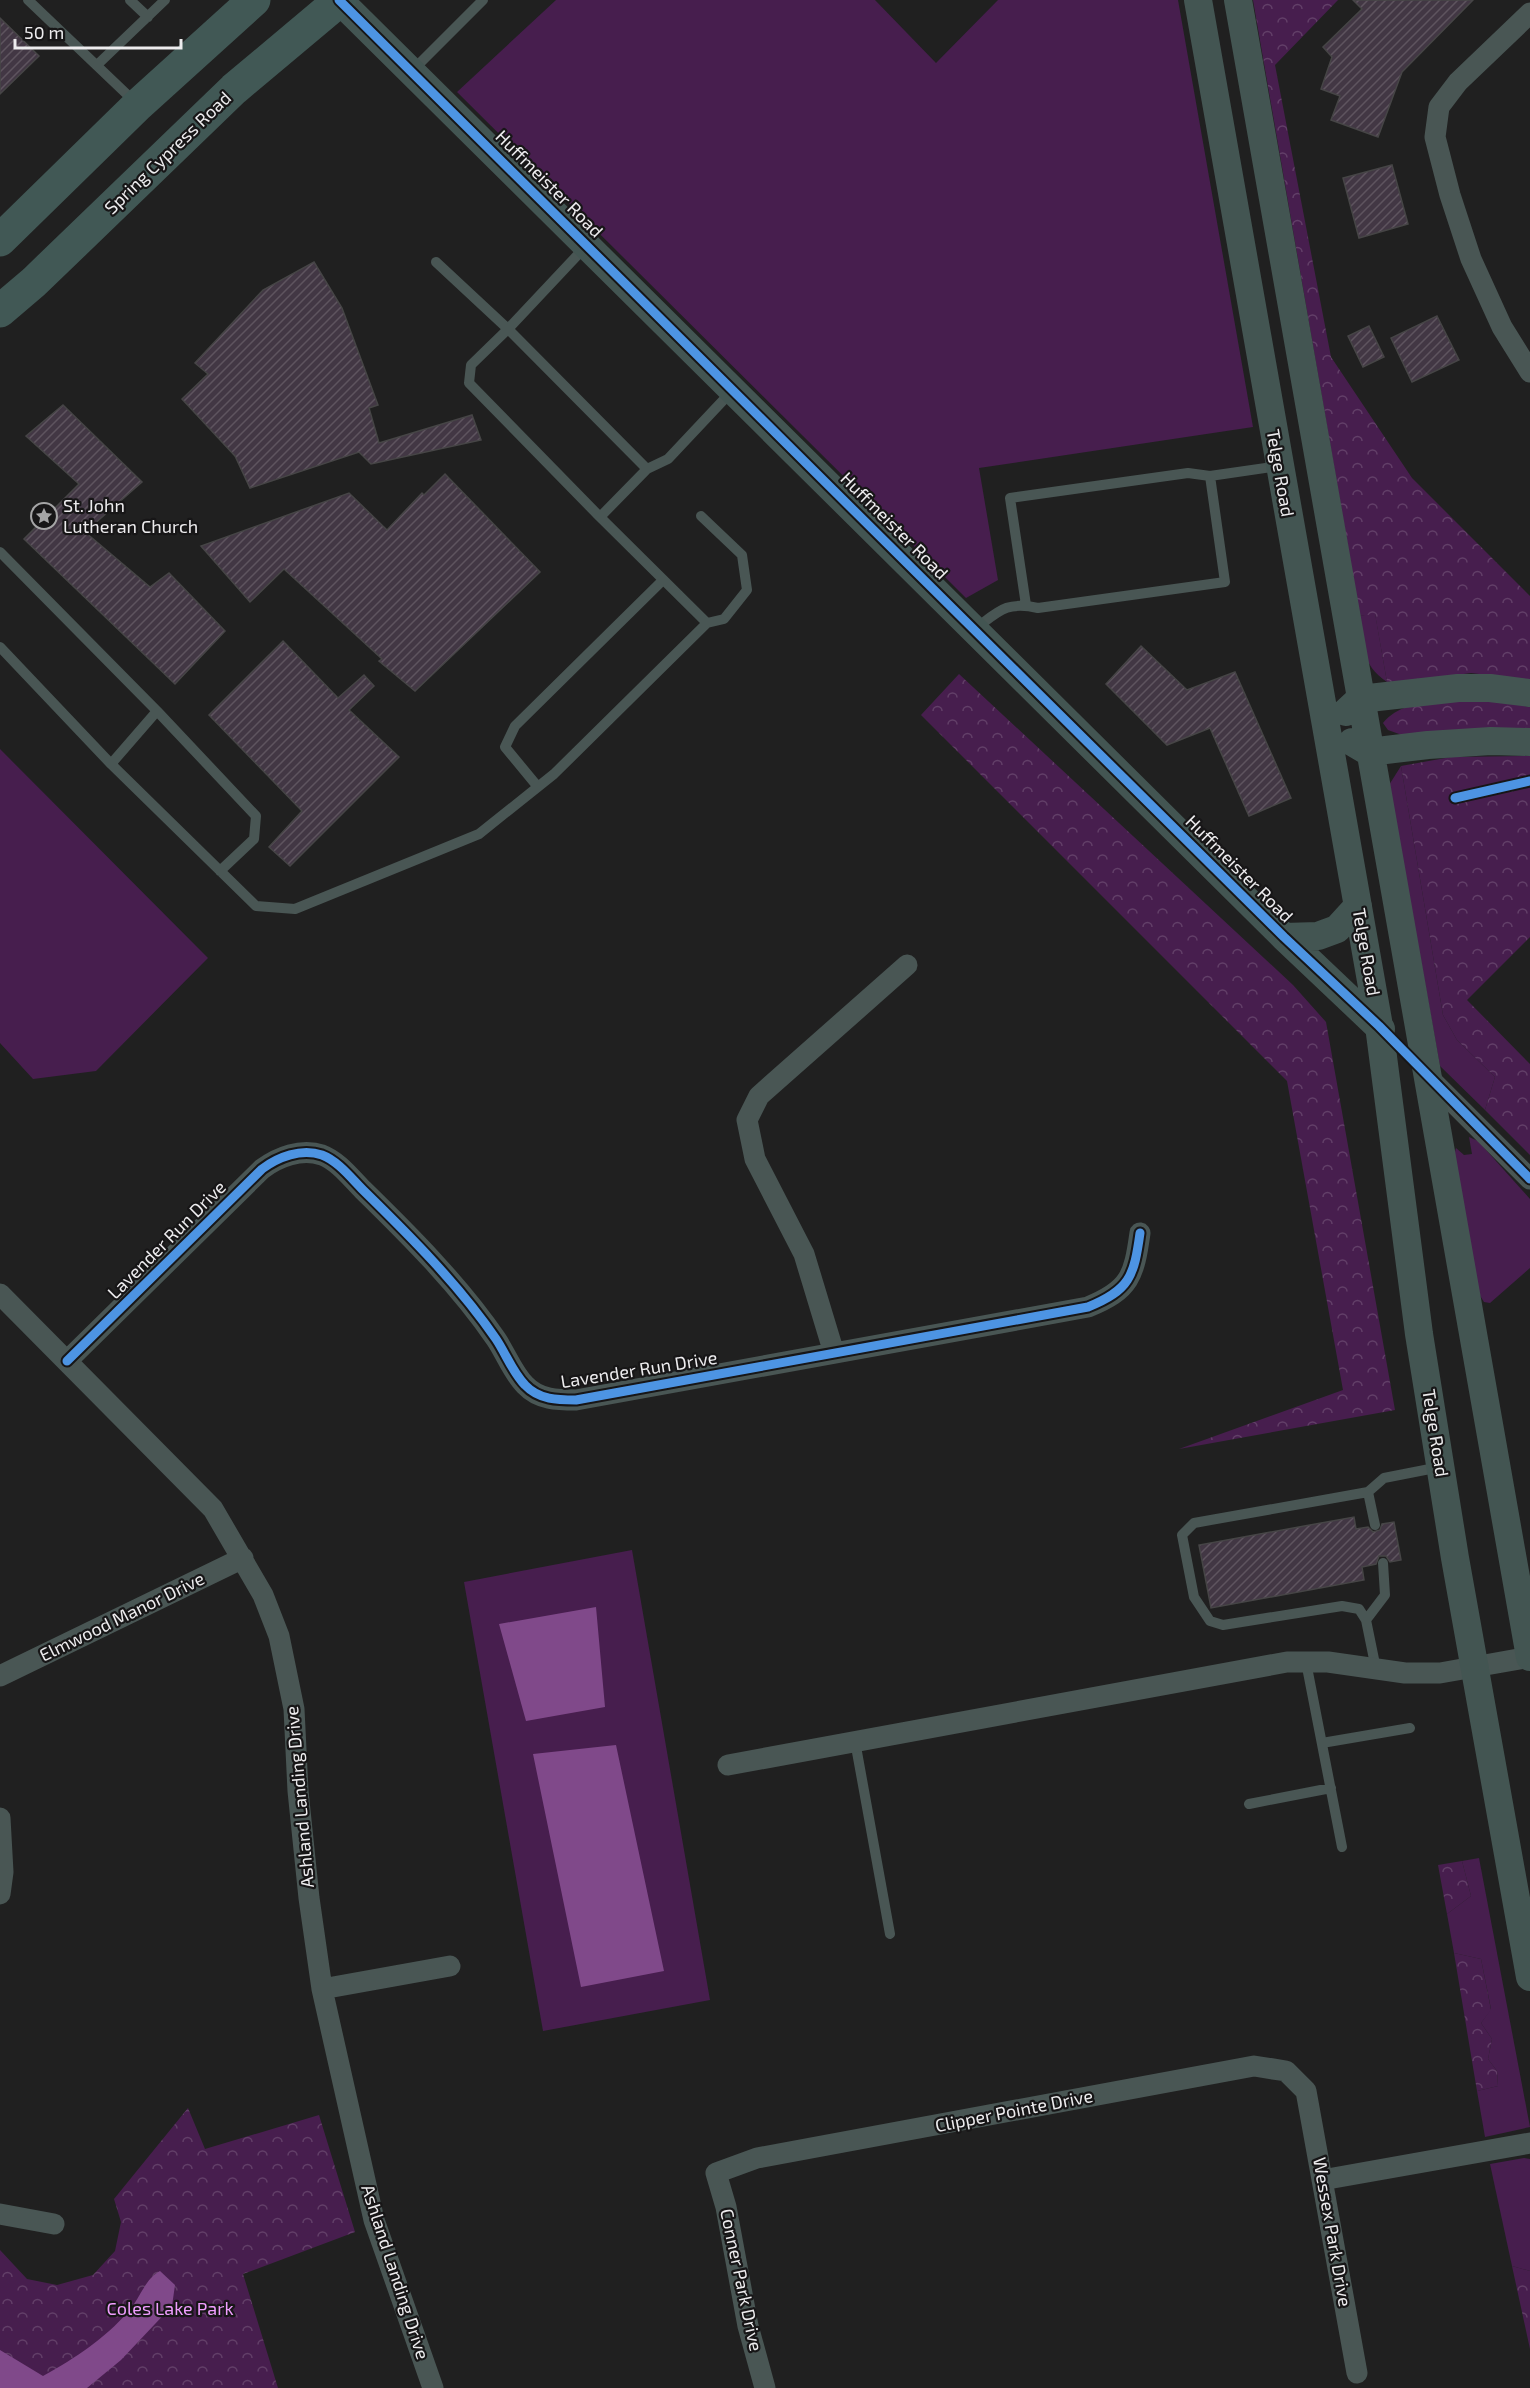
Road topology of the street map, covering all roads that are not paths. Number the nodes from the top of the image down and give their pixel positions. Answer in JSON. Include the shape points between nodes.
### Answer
{"nodes":[{"id":1,"x":28,"y":0,"type":"edge"},
{"id":2,"x":130,"y":0,"type":"edge"},
{"id":3,"x":165,"y":0,"type":"edge"},
{"id":4,"x":254,"y":0,"type":"edge"},
{"id":5,"x":340,"y":0,"type":"edge"},
{"id":6,"x":483,"y":0,"type":"edge"},
{"id":7,"x":1198,"y":0,"type":"edge"},
{"id":8,"x":1238,"y":0,"type":"edge"},
{"id":9,"x":1530,"y":13,"type":"edge"},
{"id":10,"x":148,"y":17,"type":"junction"},
{"id":11,"x":1245,"y":45,"type":"junction"},
{"id":12,"x":1207,"y":52,"type":"junction"},
{"id":13,"x":98,"y":65,"type":"junction"},
{"id":14,"x":412,"y":71,"type":"junction"},
{"id":15,"x":138,"y":105,"type":"junction"},
{"id":16,"x":0,"y":240,"type":"edge"},
{"id":17,"x":587,"y":245,"type":"junction"},
{"id":18,"x":436,"y":262,"type":"dead end"},
{"id":19,"x":0,"y":311,"type":"edge"},
{"id":20,"x":508,"y":329,"type":"junction"},
{"id":21,"x":1530,"y":372,"type":"edge"},
{"id":22,"x":733,"y":389,"type":"junction"},
{"id":23,"x":1279,"y":466,"type":"junction"},
{"id":24,"x":647,"y":470,"type":"junction"},
{"id":25,"x":1210,"y":476,"type":"junction"},
{"id":26,"x":701,"y":516,"type":"dead end"},
{"id":27,"x":600,"y":517,"type":"junction"},
{"id":28,"x":0,"y":552,"type":"edge"},
{"id":29,"x":663,"y":580,"type":"junction"},
{"id":30,"x":1026,"y":605,"type":"junction"},
{"id":31,"x":707,"y":623,"type":"junction"},
{"id":32,"x":975,"y":629,"type":"junction"},
{"id":33,"x":0,"y":647,"type":"edge"},
{"id":34,"x":1530,"y":693,"type":"edge"},
{"id":35,"x":1360,"y":699,"type":"junction"},
{"id":36,"x":157,"y":711,"type":"junction"},
{"id":37,"x":1326,"y":728,"type":"junction"},
{"id":38,"x":1530,"y":742,"type":"edge"},
{"id":39,"x":1369,"y":752,"type":"junction"},
{"id":40,"x":111,"y":764,"type":"junction"},
{"id":41,"x":538,"y":787,"type":"junction"},
{"id":42,"x":220,"y":871,"type":"junction"},
{"id":43,"x":1358,"y":906,"type":"junction"},
{"id":44,"x":1284,"y":937,"type":"junction"},
{"id":45,"x":907,"y":965,"type":"dead end"},
{"id":46,"x":1379,"y":1026,"type":"junction"},
{"id":47,"x":1426,"y":1075,"type":"junction"},
{"id":48,"x":1530,"y":1179,"type":"edge"},
{"id":49,"x":1140,"y":1233,"type":"dead end"},
{"id":50,"x":0,"y":1294,"type":"edge"},
{"id":51,"x":834,"y":1353,"type":"junction"},
{"id":52,"x":67,"y":1361,"type":"junction"},
{"id":53,"x":1440,"y":1467,"type":"junction"},
{"id":54,"x":1368,"y":1492,"type":"junction"},
{"id":55,"x":1375,"y":1525,"type":"dead end"},
{"id":56,"x":243,"y":1558,"type":"junction"},
{"id":57,"x":1383,"y":1563,"type":"dead end"},
{"id":58,"x":1366,"y":1620,"type":"junction"},
{"id":59,"x":1530,"y":1657,"type":"edge"},
{"id":60,"x":1306,"y":1662,"type":"junction"},
{"id":61,"x":1476,"y":1667,"type":"junction"},
{"id":62,"x":1376,"y":1669,"type":"junction"},
{"id":63,"x":0,"y":1676,"type":"edge"},
{"id":64,"x":1410,"y":1728,"type":"dead end"},
{"id":65,"x":855,"y":1741,"type":"junction"},
{"id":66,"x":1322,"y":1743,"type":"junction"},
{"id":67,"x":728,"y":1765,"type":"dead end"},
{"id":68,"x":1331,"y":1788,"type":"junction"},
{"id":69,"x":1249,"y":1804,"type":"dead end"},
{"id":70,"x":0,"y":1818,"type":"edge"},
{"id":71,"x":1342,"y":1847,"type":"dead end"},
{"id":72,"x":0,"y":1894,"type":"edge"},
{"id":73,"x":890,"y":1934,"type":"dead end"},
{"id":74,"x":450,"y":1966,"type":"dead end"},
{"id":75,"x":1530,"y":1977,"type":"edge"},
{"id":76,"x":322,"y":1989,"type":"junction"},
{"id":77,"x":1306,"y":2091,"type":"joint"},
{"id":78,"x":1530,"y":2143,"type":"edge"},
{"id":79,"x":716,"y":2173,"type":"joint"},
{"id":80,"x":1322,"y":2180,"type":"junction"},
{"id":81,"x":0,"y":2214,"type":"edge"},
{"id":82,"x":54,"y":2224,"type":"dead end"},
{"id":83,"x":1357,"y":2373,"type":"dead end"},
{"id":84,"x":433,"y":2388,"type":"edge"},
{"id":85,"x":765,"y":2388,"type":"edge"}],
"edges":[{"from":1,"to":13,"type":"lane"},
{"from":2,"to":10,"type":"lane"},
{"from":3,"to":10,"type":"lane"},
{"from":4,"to":15,"type":"main road"},
{"from":5,"to":14,"type":"main road","name":"Huffmeister Road"},
{"from":5,"to":19,"type":"main road","name":"Spring Cypress Road","via":[[234,89]]},
{"from":6,"to":14,"type":"lane"},
{"from":7,"to":12,"type":"main road","name":"Telge Road"},
{"from":8,"to":11,"type":"main road"},
{"from":9,"to":21,"type":"street","via":[[1458,82],[1439,107],[1435,137],[1471,259],[1503,327]]},
{"from":10,"to":13,"type":"lane"},
{"from":11,"to":12,"type":"main road"},
{"from":11,"to":35,"type":"main road"},
{"from":12,"to":23,"type":"main road","name":"Telge Road"},
{"from":13,"to":15,"type":"lane"},
{"from":14,"to":17,"type":"main road","name":"Huffmeister Road"},
{"from":15,"to":16,"type":"main road"},
{"from":17,"to":20,"type":"lane"},
{"from":17,"to":22,"type":"main road","name":"Huffmeister Road"},
{"from":18,"to":20,"type":"lane"},
{"from":20,"to":24,"type":"lane"},
{"from":20,"to":27,"type":"lane","via":[[471,366],[469,383]]},
{"from":22,"to":24,"type":"lane","via":[[668,459]]},
{"from":22,"to":32,"type":"main road","name":"Huffmeister Road"},
{"from":23,"to":25,"type":"lane"},
{"from":23,"to":37,"type":"main road","name":"Telge Road"},
{"from":24,"to":27,"type":"lane"},
{"from":25,"to":30,"type":"lane","via":[[1225,582],[1038,608]]},
{"from":25,"to":30,"type":"lane","via":[[1188,473],[1010,498]]},
{"from":26,"to":31,"type":"lane","via":[[742,555],[747,590],[724,619]]},
{"from":27,"to":29,"type":"lane"},
{"from":28,"to":36,"type":"lane"},
{"from":29,"to":31,"type":"lane"},
{"from":29,"to":41,"type":"lane","via":[[515,726],[505,747]]},
{"from":30,"to":32,"type":"lane","via":[[1006,606]]},
{"from":31,"to":41,"type":"lane"},
{"from":32,"to":44,"type":"main road","name":"Huffmeister Road"},
{"from":33,"to":40,"type":"lane"},
{"from":34,"to":35,"type":"main road","via":[[1458,688]]},
{"from":35,"to":37,"type":"main road"},
{"from":35,"to":39,"type":"main road"},
{"from":36,"to":40,"type":"lane"},
{"from":36,"to":42,"type":"lane","via":[[256,816],[254,839]]},
{"from":37,"to":39,"type":"main road"},
{"from":37,"to":43,"type":"main road","name":"Telge Road"},
{"from":38,"to":39,"type":"main road","via":[[1460,743]]},
{"from":39,"to":47,"type":"main road"},
{"from":40,"to":42,"type":"lane"},
{"from":41,"to":42,"type":"lane","via":[[479,834],[295,909],[256,906]]},
{"from":43,"to":44,"type":"main road","via":[[1336,929],[1318,936]]},
{"from":43,"to":46,"type":"main road","name":"Telge Road"},
{"from":44,"to":46,"type":"main road","name":"Huffmeister Road"},
{"from":45,"to":51,"type":"street","via":[[759,1096],[747,1120],[754,1159],[804,1254]]},
{"from":46,"to":47,"type":"main road","name":"Huffmeister Road"},
{"from":46,"to":53,"type":"main road","name":"Telge Road"},
{"from":47,"to":48,"type":"street"},
{"from":47,"to":59,"type":"main road"},
{"from":49,"to":51,"type":"street","name":"Lavender Run Drive","via":[[1136,1262],[1126,1285],[1088,1307]]},
{"from":50,"to":52,"type":"street","name":"Ashland Landing Drive"},
{"from":51,"to":52,"type":"street","name":"Lavender Run Drive","via":[[555,1401],[525,1386],[495,1338],[450,1281],[340,1167],[322,1155],[291,1154],[262,1169]]},
{"from":52,"to":56,"type":"street","name":"Ashland Landing Drive","via":[[213,1509]]},
{"from":53,"to":54,"type":"lane","via":[[1384,1478]]},
{"from":53,"to":61,"type":"main road","name":"Telge Road"},
{"from":54,"to":55,"type":"lane"},
{"from":54,"to":58,"type":"lane","via":[[1194,1523],[1182,1535],[1194,1597],[1210,1621],[1223,1625],[1342,1606],[1359,1609]]},
{"from":56,"to":63,"type":"street","name":"Elmwood Manor Drive"},
{"from":56,"to":76,"type":"street","name":"Ashland Landing Drive","via":[[279,1636],[294,1709],[309,1898]]},
{"from":57,"to":58,"type":"lane","via":[[1385,1595]]},
{"from":58,"to":62,"type":"lane"},
{"from":59,"to":61,"type":"street"},
{"from":60,"to":62,"type":"street"},
{"from":60,"to":65,"type":"street","via":[[1287,1662]]},
{"from":60,"to":66,"type":"lane"},
{"from":61,"to":62,"type":"street","via":[[1440,1673]]},
{"from":61,"to":75,"type":"main road","name":"Telge Road"},
{"from":64,"to":66,"type":"lane"},
{"from":65,"to":67,"type":"street"},
{"from":65,"to":73,"type":"lane"},
{"from":66,"to":68,"type":"lane"},
{"from":68,"to":69,"type":"lane"},
{"from":68,"to":71,"type":"lane"},
{"from":70,"to":72,"type":"street"},
{"from":74,"to":76,"type":"street"},
{"from":76,"to":84,"type":"street","name":"Ashland Landing Drive","via":[[374,2220]]},
{"from":77,"to":79,"type":"street","name":"Clipper Pointe Drive","via":[[1286,2071],[1254,2066],[757,2158]]},
{"from":77,"to":80,"type":"street","name":"Wessex Park Drive"},
{"from":78,"to":80,"type":"street"},
{"from":79,"to":85,"type":"street","name":"Conner Park Drive"},
{"from":80,"to":83,"type":"street","name":"Wessex Park Drive"},
{"from":81,"to":82,"type":"street"}]}
